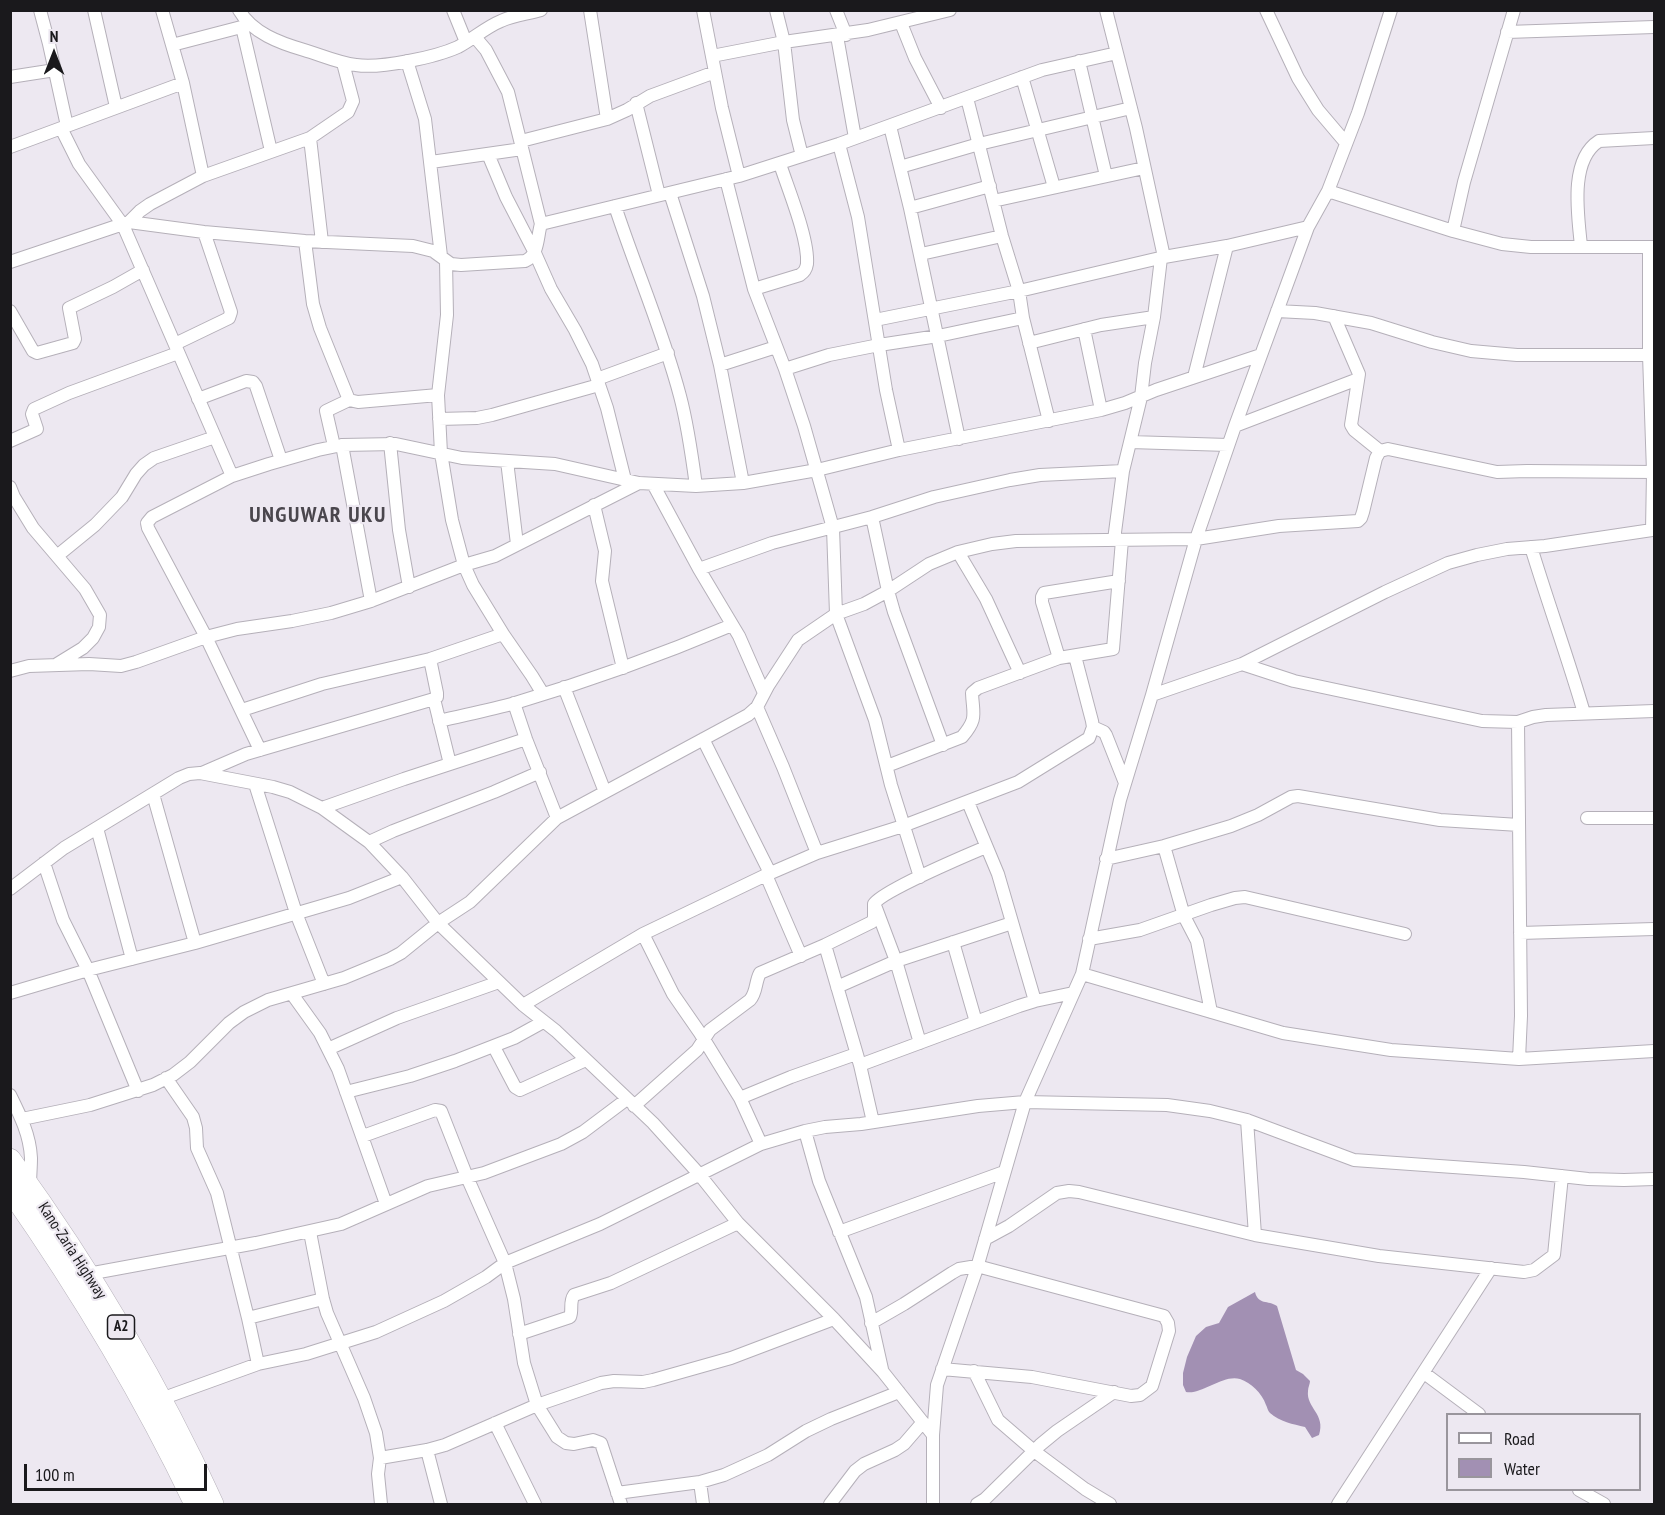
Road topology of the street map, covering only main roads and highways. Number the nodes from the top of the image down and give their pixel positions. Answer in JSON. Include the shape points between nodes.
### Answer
{"nodes":[{"id":1,"x":10,"y":1160,"type":"edge"},
{"id":2,"x":20,"y":1188,"type":"edge"},
{"id":3,"x":195,"y":1504,"type":"edge"},
{"id":4,"x":213,"y":1504,"type":"edge"}],
"edges":[{"from":1,"to":2,"type":"highway","name":"Kano-Zaria Highway","number":"A2"},
{"from":2,"to":3,"type":"highway","name":"Kano-Zaria Highway","number":"A2"},
{"from":2,"to":4,"type":"highway","name":"Kano-Zaria Highway","number":"A2","via":[[88,1274],[133,1346]]}]}
